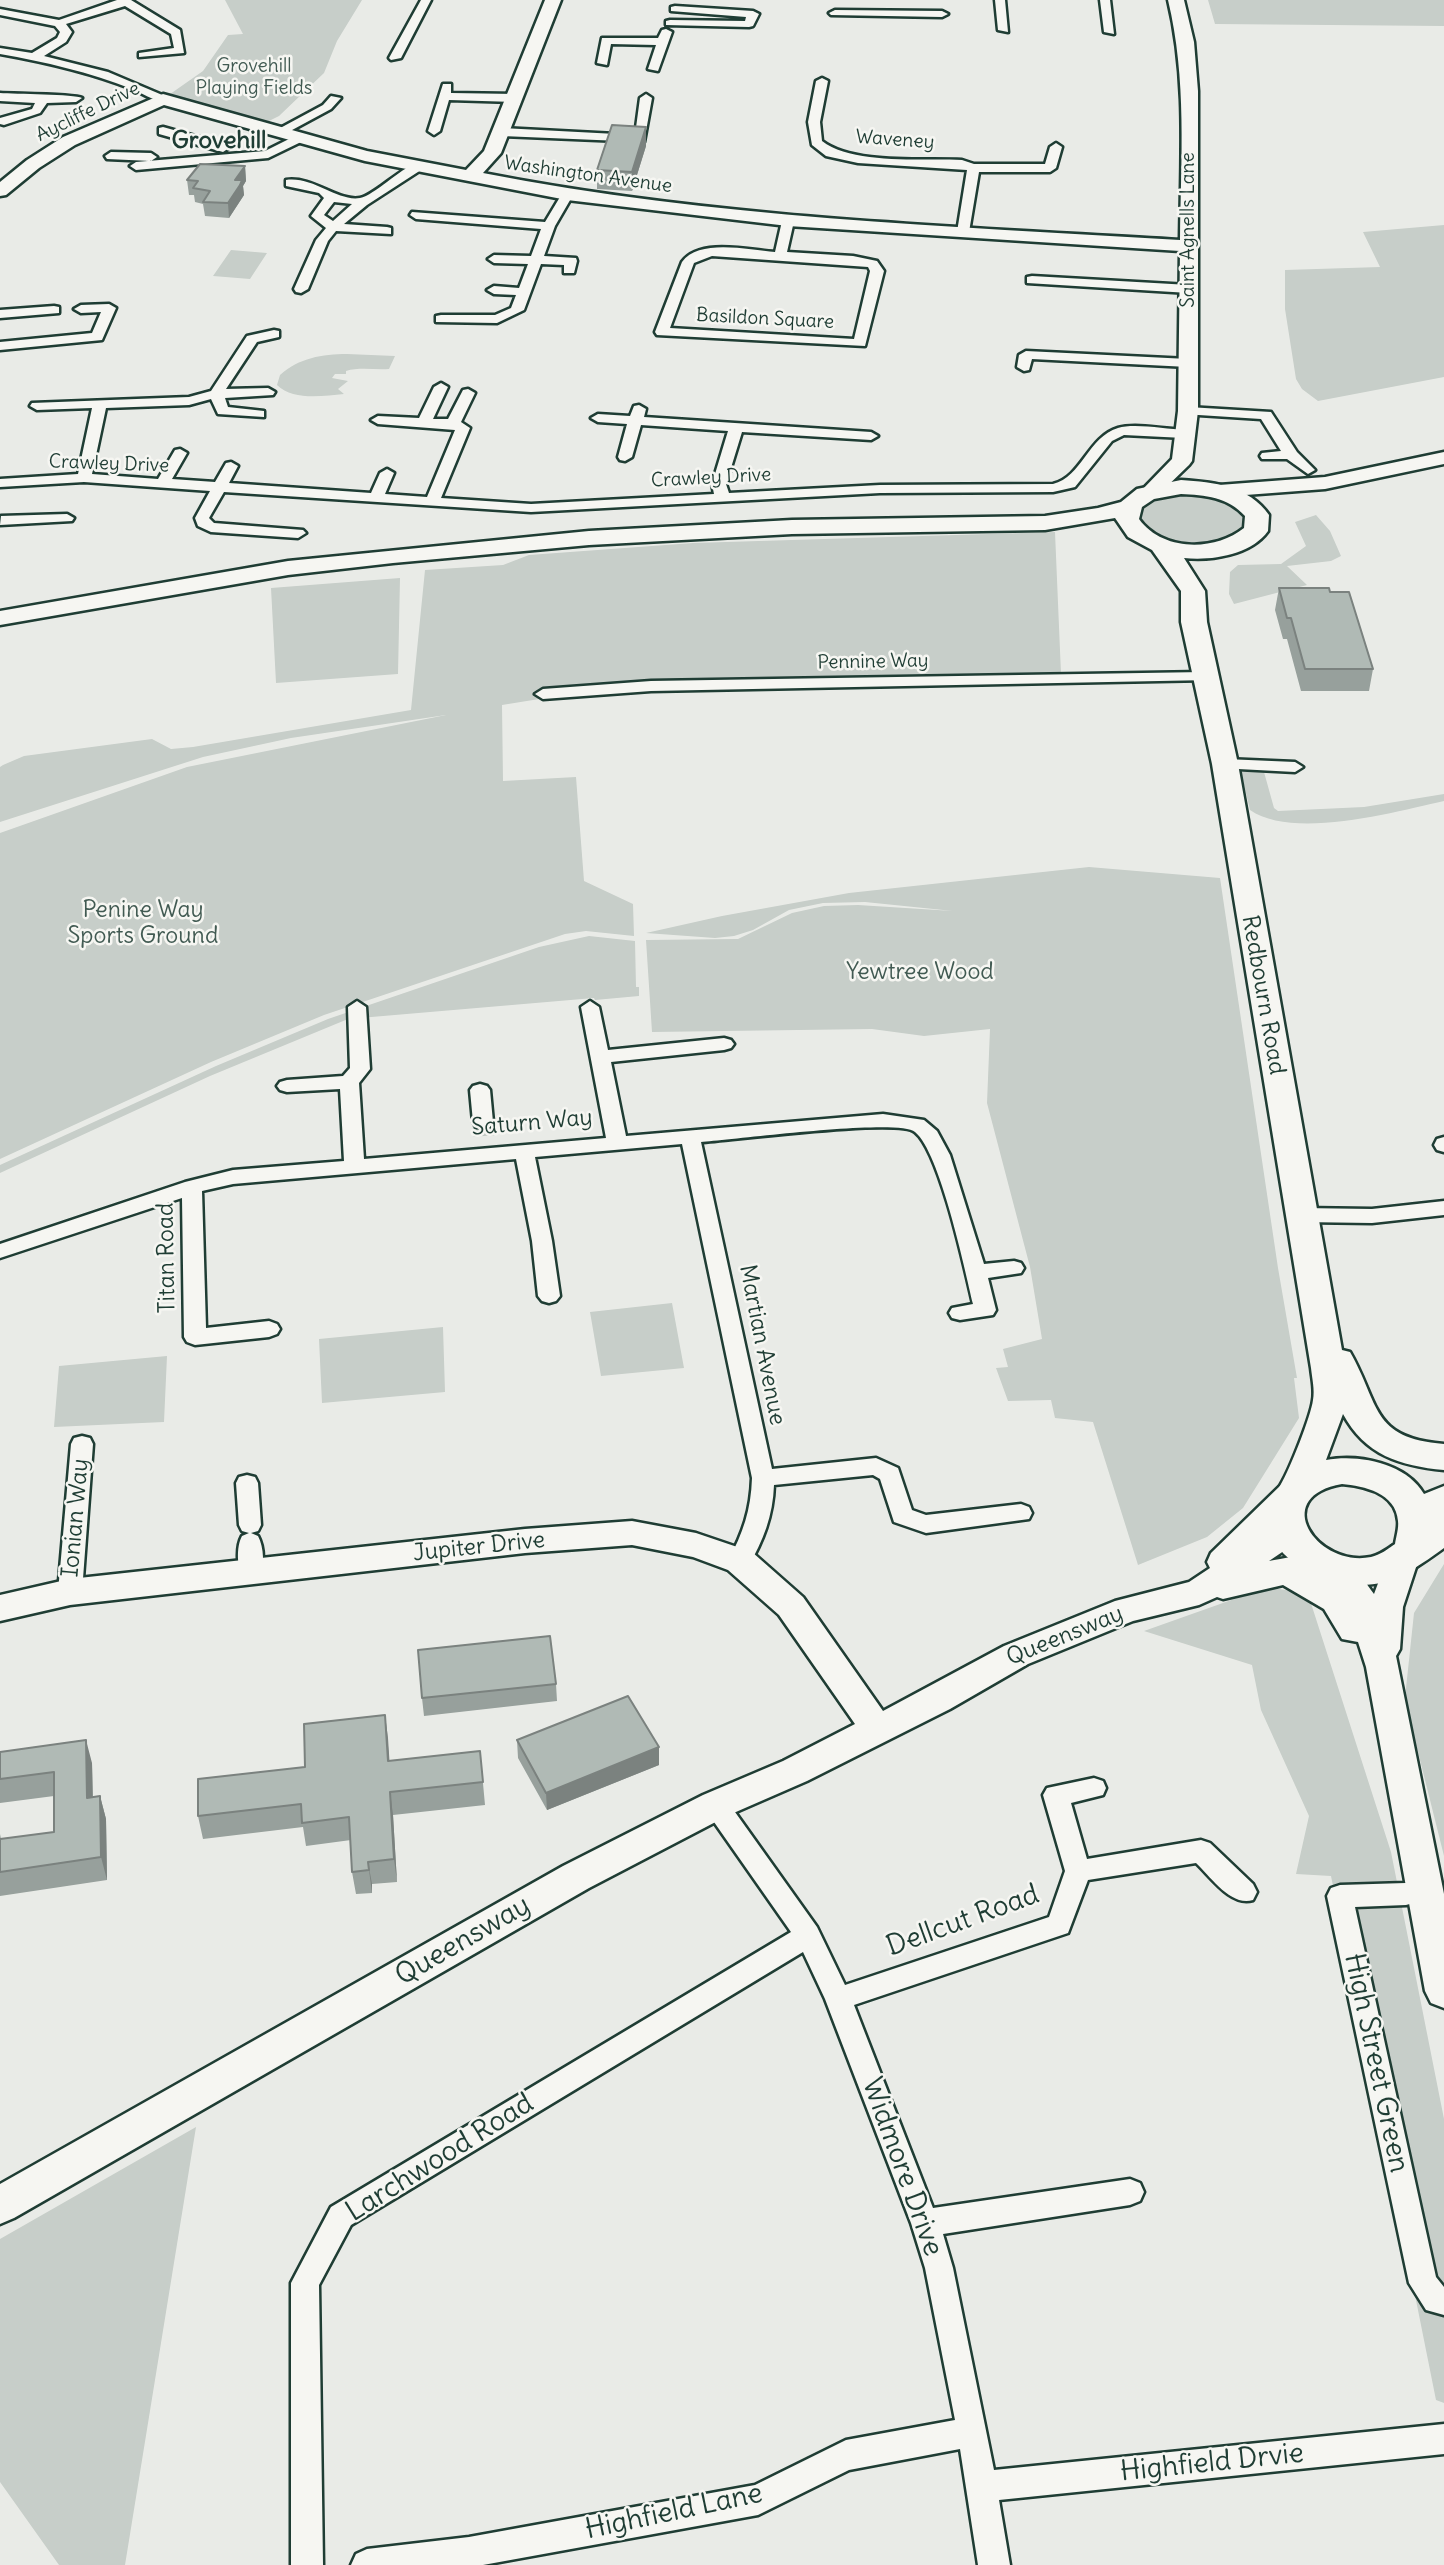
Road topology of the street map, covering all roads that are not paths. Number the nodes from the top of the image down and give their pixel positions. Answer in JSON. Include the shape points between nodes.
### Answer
{"nodes":[{"id":1,"x":426,"y":0,"type":"edge"},
{"id":2,"x":553,"y":0,"type":"edge"},
{"id":3,"x":836,"y":0,"type":"edge"},
{"id":4,"x":1000,"y":0,"type":"edge"},
{"id":5,"x":1105,"y":0,"type":"edge"},
{"id":6,"x":1176,"y":0,"type":"edge"},
{"id":7,"x":125,"y":1,"type":"edge"},
{"id":8,"x":676,"y":4,"type":"edge"},
{"id":9,"x":0,"y":12,"type":"edge"},
{"id":10,"x":835,"y":13,"type":"junction"},
{"id":11,"x":942,"y":14,"type":"dead end"},
{"id":12,"x":59,"y":23,"type":"junction"},
{"id":13,"x":670,"y":23,"type":"junction"},
{"id":14,"x":831,"y":27,"type":"dead end"},
{"id":15,"x":1004,"y":30,"type":"dead end"},
{"id":16,"x":1110,"y":32,"type":"dead end"},
{"id":17,"x":663,"y":42,"type":"junction"},
{"id":18,"x":0,"y":51,"type":"edge"},
{"id":19,"x":143,"y":55,"type":"dead end"},
{"id":20,"x":34,"y":57,"type":"junction"},
{"id":21,"x":395,"y":58,"type":"dead end"},
{"id":22,"x":603,"y":63,"type":"dead end"},
{"id":23,"x":654,"y":69,"type":"dead end"},
{"id":24,"x":822,"y":81,"type":"dead end"},
{"id":25,"x":0,"y":97,"type":"edge"},
{"id":26,"x":335,"y":97,"type":"dead end"},
{"id":27,"x":76,"y":98,"type":"dead end"},
{"id":28,"x":515,"y":98,"type":"junction"},
{"id":29,"x":646,"y":98,"type":"dead end"},
{"id":30,"x":163,"y":99,"type":"junction"},
{"id":31,"x":43,"y":100,"type":"junction"},
{"id":32,"x":4,"y":121,"type":"dead end"},
{"id":33,"x":163,"y":131,"type":"dead end"},
{"id":34,"x":434,"y":131,"type":"dead end"},
{"id":35,"x":277,"y":132,"type":"junction"},
{"id":36,"x":502,"y":132,"type":"junction"},
{"id":37,"x":297,"y":139,"type":"junction"},
{"id":38,"x":195,"y":140,"type":"junction"},
{"id":39,"x":1056,"y":147,"type":"dead end"},
{"id":40,"x":223,"y":148,"type":"dead end"},
{"id":41,"x":111,"y":156,"type":"dead end"},
{"id":42,"x":168,"y":160,"type":"junction"},
{"id":43,"x":136,"y":166,"type":"dead end"},
{"id":44,"x":418,"y":167,"type":"junction"},
{"id":45,"x":973,"y":168,"type":"junction"},
{"id":46,"x":469,"y":178,"type":"junction"},
{"id":47,"x":290,"y":183,"type":"dead end"},
{"id":48,"x":0,"y":191,"type":"edge"},
{"id":49,"x":567,"y":195,"type":"junction"},
{"id":50,"x":331,"y":198,"type":"junction"},
{"id":51,"x":363,"y":202,"type":"junction"},
{"id":52,"x":416,"y":215,"type":"dead end"},
{"id":53,"x":788,"y":221,"type":"junction"},
{"id":54,"x":549,"y":226,"type":"junction"},
{"id":55,"x":333,"y":227,"type":"junction"},
{"id":56,"x":387,"y":231,"type":"dead end"},
{"id":57,"x":962,"y":232,"type":"junction"},
{"id":58,"x":1188,"y":246,"type":"junction"},
{"id":59,"x":780,"y":256,"type":"junction"},
{"id":60,"x":494,"y":259,"type":"dead end"},
{"id":61,"x":538,"y":260,"type":"junction"},
{"id":62,"x":569,"y":270,"type":"dead end"},
{"id":63,"x":1032,"y":280,"type":"dead end"},
{"id":64,"x":301,"y":289,"type":"dead end"},
{"id":65,"x":1189,"y":289,"type":"junction"},
{"id":66,"x":494,"y":290,"type":"dead end"},
{"id":67,"x":525,"y":292,"type":"junction"},
{"id":68,"x":80,"y":309,"type":"dead end"},
{"id":69,"x":54,"y":310,"type":"dead end"},
{"id":70,"x":0,"y":314,"type":"edge"},
{"id":71,"x":441,"y":319,"type":"dead end"},
{"id":72,"x":274,"y":334,"type":"dead end"},
{"id":73,"x":0,"y":346,"type":"edge"},
{"id":74,"x":1188,"y":363,"type":"junction"},
{"id":75,"x":1024,"y":367,"type":"dead end"},
{"id":76,"x":441,"y":387,"type":"dead end"},
{"id":77,"x":268,"y":392,"type":"dead end"},
{"id":78,"x":468,"y":393,"type":"dead end"},
{"id":79,"x":216,"y":394,"type":"junction"},
{"id":80,"x":100,"y":404,"type":"junction"},
{"id":81,"x":37,"y":406,"type":"dead end"},
{"id":82,"x":1188,"y":411,"type":"junction"},
{"id":83,"x":260,"y":414,"type":"dead end"},
{"id":84,"x":638,"y":414,"type":"junction"},
{"id":85,"x":598,"y":418,"type":"dead end"},
{"id":86,"x":379,"y":420,"type":"dead end"},
{"id":87,"x":424,"y":422,"type":"junction"},
{"id":88,"x":453,"y":424,"type":"junction"},
{"id":89,"x":736,"y":428,"type":"junction"},
{"id":90,"x":1184,"y":434,"type":"junction"},
{"id":91,"x":871,"y":436,"type":"dead end"},
{"id":92,"x":180,"y":453,"type":"dead end"},
{"id":93,"x":1291,"y":455,"type":"junction"},
{"id":94,"x":1267,"y":456,"type":"dead end"},
{"id":95,"x":625,"y":457,"type":"dead end"},
{"id":96,"x":1444,"y":458,"type":"edge"},
{"id":97,"x":1182,"y":461,"type":"junction"},
{"id":98,"x":231,"y":466,"type":"dead end"},
{"id":99,"x":387,"y":473,"type":"dead end"},
{"id":100,"x":1316,"y":477,"type":"junction"},
{"id":101,"x":84,"y":478,"type":"junction"},
{"id":102,"x":162,"y":484,"type":"junction"},
{"id":103,"x":217,"y":488,"type":"junction"},
{"id":104,"x":1217,"y":491,"type":"junction"},
{"id":105,"x":1150,"y":492,"type":"junction"},
{"id":106,"x":722,"y":495,"type":"junction"},
{"id":107,"x":376,"y":498,"type":"junction"},
{"id":108,"x":432,"y":502,"type":"junction"},
{"id":109,"x":2,"y":503,"type":"edge"},
{"id":110,"x":1128,"y":507,"type":"junction"},
{"id":111,"x":67,"y":518,"type":"dead end"},
{"id":112,"x":1045,"y":523,"type":"junction"},
{"id":113,"x":1259,"y":523,"type":"junction"},
{"id":114,"x":298,"y":533,"type":"dead end"},
{"id":115,"x":1151,"y":541,"type":"junction"},
{"id":116,"x":1238,"y":545,"type":"junction"},
{"id":117,"x":1193,"y":591,"type":"junction"},
{"id":118,"x":0,"y":618,"type":"edge"},
{"id":119,"x":1204,"y":677,"type":"junction"},
{"id":120,"x":543,"y":694,"type":"dead end"},
{"id":121,"x":1225,"y":764,"type":"junction"},
{"id":122,"x":1295,"y":767,"type":"dead end"},
{"id":123,"x":356,"y":1007,"type":"dead end"},
{"id":124,"x":590,"y":1007,"type":"dead end"},
{"id":125,"x":724,"y":1044,"type":"dead end"},
{"id":126,"x":601,"y":1057,"type":"junction"},
{"id":127,"x":349,"y":1082,"type":"junction"},
{"id":128,"x":287,"y":1086,"type":"dead end"},
{"id":129,"x":480,"y":1090,"type":"dead end"},
{"id":130,"x":690,"y":1136,"type":"junction"},
{"id":131,"x":485,"y":1137,"type":"junction"},
{"id":132,"x":617,"y":1142,"type":"junction"},
{"id":133,"x":524,"y":1151,"type":"junction"},
{"id":134,"x":354,"y":1166,"type":"junction"},
{"id":135,"x":192,"y":1187,"type":"junction"},
{"id":136,"x":1444,"y":1208,"type":"edge"},
{"id":137,"x":1301,"y":1215,"type":"junction"},
{"id":138,"x":0,"y":1251,"type":"edge"},
{"id":139,"x":1014,"y":1268,"type":"dead end"},
{"id":140,"x":977,"y":1272,"type":"junction"},
{"id":141,"x":1314,"y":1292,"type":"junction"},
{"id":142,"x":549,"y":1296,"type":"dead end"},
{"id":143,"x":960,"y":1312,"type":"dead end"},
{"id":144,"x":269,"y":1329,"type":"dead end"},
{"id":145,"x":1329,"y":1384,"type":"junction"},
{"id":146,"x":82,"y":1444,"type":"dead end"},
{"id":147,"x":1444,"y":1457,"type":"edge"},
{"id":148,"x":1444,"y":1463,"type":"edge"},
{"id":149,"x":1385,"y":1466,"type":"junction"},
{"id":150,"x":764,"y":1478,"type":"junction"},
{"id":151,"x":247,"y":1483,"type":"dead end"},
{"id":152,"x":1296,"y":1489,"type":"junction"},
{"id":153,"x":1021,"y":1513,"type":"dead end"},
{"id":154,"x":1424,"y":1530,"type":"edge"},
{"id":155,"x":1289,"y":1531,"type":"junction"},
{"id":156,"x":250,"y":1546,"type":"junction"},
{"id":157,"x":740,"y":1561,"type":"junction"},
{"id":158,"x":1331,"y":1568,"type":"junction"},
{"id":159,"x":1286,"y":1572,"type":"junction"},
{"id":160,"x":70,"y":1592,"type":"junction"},
{"id":161,"x":1199,"y":1592,"type":"junction"},
{"id":162,"x":0,"y":1608,"type":"edge"},
{"id":163,"x":1383,"y":1667,"type":"junction"},
{"id":164,"x":875,"y":1729,"type":"junction"},
{"id":165,"x":1394,"y":1731,"type":"junction"},
{"id":166,"x":1094,"y":1788,"type":"dead end"},
{"id":167,"x":716,"y":1805,"type":"junction"},
{"id":168,"x":1078,"y":1871,"type":"junction"},
{"id":169,"x":1423,"y":1891,"type":"junction"},
{"id":170,"x":1244,"y":1892,"type":"dead end"},
{"id":171,"x":808,"y":1935,"type":"junction"},
{"id":172,"x":1444,"y":1991,"type":"edge"},
{"id":173,"x":838,"y":1999,"type":"junction"},
{"id":174,"x":1130,"y":2192,"type":"dead end"},
{"id":175,"x":0,"y":2205,"type":"edge"},
{"id":176,"x":925,"y":2223,"type":"junction"},
{"id":177,"x":1444,"y":2301,"type":"edge"},
{"id":178,"x":972,"y":2432,"type":"junction"},
{"id":179,"x":1444,"y":2439,"type":"edge"},
{"id":180,"x":980,"y":2487,"type":"junction"},
{"id":181,"x":307,"y":2565,"type":"edge"},
{"id":182,"x":367,"y":2565,"type":"edge"},
{"id":183,"x":994,"y":2565,"type":"edge"}],
"edges":[{"from":1,"to":21,"type":"street"},
{"from":2,"to":28,"type":"street"},
{"from":3,"to":10,"type":"street"},
{"from":4,"to":15,"type":"street"},
{"from":5,"to":16,"type":"street"},
{"from":6,"to":58,"type":"street","name":"Saint Agnells Lane","via":[[1189,76]]},
{"from":7,"to":12,"type":"street"},
{"from":7,"to":19,"type":"street","via":[[176,32],[180,51]]},
{"from":8,"to":13,"type":"street"},
{"from":8,"to":13,"type":"street","via":[[753,14],[749,24]]},
{"from":9,"to":12,"type":"street"},
{"from":10,"to":11,"type":"street"},
{"from":10,"to":14,"type":"street"},
{"from":12,"to":20,"type":"street","via":[[66,32],[62,40]]},
{"from":13,"to":17,"type":"street"},
{"from":17,"to":22,"type":"street","via":[[606,40]]},
{"from":17,"to":23,"type":"street"},
{"from":18,"to":20,"type":"street","name":"Washington Avenue"},
{"from":20,"to":30,"type":"street","name":"Washington Avenue","via":[[125,82]]},
{"from":24,"to":45,"type":"street","name":"Waveney","via":[[814,122],[816,142],[830,153]]},
{"from":25,"to":31,"type":"street"},
{"from":26,"to":35,"type":"street","via":[[327,107]]},
{"from":27,"to":31,"type":"street"},
{"from":28,"to":34,"type":"street","via":[[446,91]]},
{"from":28,"to":36,"type":"street"},
{"from":29,"to":36,"type":"street","via":[[640,139]]},
{"from":30,"to":35,"type":"street","name":"Washington Avenue"},
{"from":30,"to":48,"type":"street","name":"Aycliffe Drive","via":[[69,141]]},
{"from":31,"to":32,"type":"street","via":[[36,111]]},
{"from":33,"to":38,"type":"street"},
{"from":35,"to":37,"type":"street","name":"Washington Avenue"},
{"from":36,"to":46,"type":"street","via":[[492,153]]},
{"from":37,"to":42,"type":"street","via":[[268,154]]},
{"from":37,"to":44,"type":"street","name":"Washington Avenue"},
{"from":38,"to":40,"type":"street"},
{"from":38,"to":42,"type":"street"},
{"from":39,"to":45,"type":"street","via":[[1050,168]]},
{"from":41,"to":42,"type":"street"},
{"from":42,"to":43,"type":"street"},
{"from":44,"to":46,"type":"street","name":"Washington Avenue"},
{"from":44,"to":51,"type":"street"},
{"from":45,"to":57,"type":"street"},
{"from":46,"to":49,"type":"street","name":"Washington Avenue"},
{"from":47,"to":50,"type":"street","via":[[323,190]]},
{"from":49,"to":53,"type":"street","name":"Washington Avenue"},
{"from":49,"to":54,"type":"street"},
{"from":50,"to":51,"type":"street"},
{"from":50,"to":55,"type":"street","via":[[317,216]]},
{"from":51,"to":55,"type":"street"},
{"from":52,"to":54,"type":"street"},
{"from":53,"to":57,"type":"street","name":"Washington Avenue"},
{"from":53,"to":59,"type":"street"},
{"from":54,"to":61,"type":"street"},
{"from":55,"to":56,"type":"street"},
{"from":55,"to":64,"type":"street","via":[[322,240]]},
{"from":57,"to":58,"type":"street","name":"Washington Avenue"},
{"from":58,"to":65,"type":"street","name":"Saint Agnells Lane"},
{"from":59,"to":59,"type":"street","name":"Basildon Square","via":[[872,264],[877,271],[860,343],[662,332],[692,257],[712,252]]},
{"from":60,"to":61,"type":"street"},
{"from":61,"to":62,"type":"street","via":[[571,261]]},
{"from":61,"to":67,"type":"street"},
{"from":63,"to":65,"type":"street"},
{"from":65,"to":74,"type":"street","name":"Saint Agnells Lane"},
{"from":66,"to":67,"type":"street"},
{"from":67,"to":71,"type":"street","via":[[517,310],[498,320]]},
{"from":68,"to":73,"type":"street","via":[[109,308],[97,337]]},
{"from":69,"to":70,"type":"street"},
{"from":72,"to":79,"type":"street","via":[[252,339]]},
{"from":74,"to":75,"type":"street","via":[[1095,365],[1052,348],[1026,355]]},
{"from":74,"to":82,"type":"street","name":"Saint Agnells Lane"},
{"from":76,"to":87,"type":"street"},
{"from":77,"to":79,"type":"street"},
{"from":78,"to":88,"type":"street"},
{"from":79,"to":80,"type":"street","via":[[190,401]]},
{"from":79,"to":83,"type":"street","via":[[223,411]]},
{"from":80,"to":81,"type":"street"},
{"from":80,"to":101,"type":"street"},
{"from":82,"to":90,"type":"street","name":"Saint Agnells Lane"},
{"from":82,"to":93,"type":"street","via":[[1266,415]]},
{"from":84,"to":85,"type":"street"},
{"from":84,"to":89,"type":"street"},
{"from":84,"to":95,"type":"street"},
{"from":86,"to":87,"type":"street"},
{"from":87,"to":88,"type":"street"},
{"from":88,"to":108,"type":"street","via":[[463,428]]},
{"from":89,"to":91,"type":"street"},
{"from":89,"to":106,"type":"street","via":[[719,484]]},
{"from":90,"to":97,"type":"street","name":"Saint Agnells Lane"},
{"from":90,"to":106,"type":"street","name":"Crawley Drive","via":[[1122,431],[1107,438],[1070,484],[1053,488]]},
{"from":92,"to":102,"type":"street"},
{"from":93,"to":94,"type":"street"},
{"from":93,"to":100,"type":"street"},
{"from":96,"to":100,"type":"street"},
{"from":97,"to":104,"type":"street"},
{"from":97,"to":105,"type":"street"},
{"from":98,"to":103,"type":"street"},
{"from":99,"to":107,"type":"street"},
{"from":100,"to":104,"type":"street"},
{"from":100,"to":113,"type":"street"},
{"from":101,"to":102,"type":"street","name":"Crawley Drive"},
{"from":101,"to":109,"type":"street","name":"Crawley Drive"},
{"from":102,"to":103,"type":"street","name":"Crawley Drive"},
{"from":103,"to":107,"type":"street","name":"Crawley Drive"},
{"from":103,"to":114,"type":"street","via":[[203,523]]},
{"from":104,"to":105,"type":"main road","via":[[1181,487]]},
{"from":104,"to":113,"type":"main road","via":[[1251,508]]},
{"from":105,"to":110,"type":"main road"},
{"from":106,"to":108,"type":"street","name":"Crawley Drive","via":[[531,508]]},
{"from":107,"to":108,"type":"street","name":"Crawley Drive"},
{"from":109,"to":111,"type":"street"},
{"from":110,"to":112,"type":"main road"},
{"from":110,"to":115,"type":"main road","via":[[1127,519]]},
{"from":112,"to":115,"type":"main road"},
{"from":112,"to":118,"type":"main road","via":[[792,527],[524,544],[288,568]]},
{"from":113,"to":116,"type":"main road","via":[[1249,539]]},
{"from":115,"to":116,"type":"main road","via":[[1201,552]]},
{"from":115,"to":117,"type":"main road","via":[[1180,569]]},
{"from":116,"to":117,"type":"main road"},
{"from":117,"to":119,"type":"main road","name":"Redbourn Road"},
{"from":119,"to":120,"type":"street","name":"Pennine Way","via":[[651,686]]},
{"from":119,"to":121,"type":"main road","name":"Redbourn Road"},
{"from":121,"to":122,"type":"street"},
{"from":121,"to":137,"type":"main road","name":"Redbourn Road"},
{"from":123,"to":127,"type":"street","via":[[360,1069]]},
{"from":124,"to":126,"type":"street"},
{"from":125,"to":126,"type":"street"},
{"from":126,"to":132,"type":"street"},
{"from":127,"to":128,"type":"street"},
{"from":127,"to":134,"type":"street"},
{"from":129,"to":131,"type":"street"},
{"from":130,"to":132,"type":"street","name":"Saturn Way"},
{"from":130,"to":140,"type":"street","name":"Saturn Way","via":[[883,1120],[922,1126],[937,1143]]},
{"from":130,"to":150,"type":"street","name":"Martian Avenue"},
{"from":131,"to":133,"type":"street","name":"Saturn Way"},
{"from":131,"to":134,"type":"street","name":"Saturn Way"},
{"from":132,"to":133,"type":"street","name":"Saturn Way"},
{"from":133,"to":142,"type":"street"},
{"from":134,"to":135,"type":"street","name":"Saturn Way","via":[[233,1177]]},
{"from":135,"to":138,"type":"street","name":"Saturn Way"},
{"from":135,"to":144,"type":"street","name":"Titan Road","via":[[195,1337]]},
{"from":136,"to":137,"type":"street","via":[[1378,1218]]},
{"from":137,"to":141,"type":"main road","name":"Redbourn Road"},
{"from":139,"to":140,"type":"street"},
{"from":140,"to":143,"type":"street","name":"Saturn Way","via":[[985,1310]]},
{"from":141,"to":145,"type":"main road","name":"Redbourn Road"},
{"from":141,"to":149,"type":"main road","via":[[1343,1376],[1375,1436]]},
{"from":145,"to":149,"type":"main road","name":"Redbourn Road","via":[[1350,1441]]},
{"from":145,"to":152,"type":"main road"},
{"from":146,"to":160,"type":"street","name":"Ionian Way"},
{"from":147,"to":149,"type":"main road"},
{"from":148,"to":149,"type":"main road"},
{"from":149,"to":152,"type":"main road","via":[[1332,1472]]},
{"from":149,"to":154,"type":"main road","via":[[1412,1503]]},
{"from":150,"to":153,"type":"street","via":[[876,1466],[890,1474],[901,1516],[926,1524]]},
{"from":150,"to":157,"type":"street","name":"Martian Avenue","via":[[756,1534]]},
{"from":151,"to":156,"type":"street"},
{"from":152,"to":155,"type":"main road","via":[[1285,1514]]},
{"from":152,"to":161,"type":"street","name":"Queensway"},
{"from":154,"to":158,"type":"main road","via":[[1387,1567],[1375,1571]]},
{"from":154,"to":163,"type":"street","via":[[1386,1607]]},
{"from":155,"to":158,"type":"main road","via":[[1299,1548]]},
{"from":155,"to":161,"type":"street","name":"Queensway"},
{"from":156,"to":157,"type":"street","name":"Jupiter Drive","via":[[525,1541],[632,1533],[696,1545]]},
{"from":156,"to":160,"type":"street","name":"Jupiter Drive"},
{"from":157,"to":164,"type":"street","name":"Jupiter Drive","via":[[791,1606]]},
{"from":158,"to":159,"type":"street","name":"Queensway"},
{"from":158,"to":163,"type":"street","via":[[1362,1603]]},
{"from":159,"to":161,"type":"street","name":"Queensway"},
{"from":159,"to":165,"type":"street","via":[[1336,1600],[1348,1617]]},
{"from":160,"to":162,"type":"street","name":"Jupiter Drive"},
{"from":161,"to":164,"type":"street","name":"Queensway","via":[[1125,1630],[938,1699]]},
{"from":163,"to":165,"type":"street"},
{"from":164,"to":167,"type":"street","name":"Queensway","via":[[796,1771]]},
{"from":165,"to":169,"type":"street"},
{"from":166,"to":168,"type":"street","via":[[1056,1795]]},
{"from":167,"to":171,"type":"street","name":"Widmore Drive"},
{"from":167,"to":175,"type":"street","name":"Queensway","via":[[576,1877]]},
{"from":168,"to":170,"type":"street","via":[[1201,1851]]},
{"from":168,"to":173,"type":"street","name":"Dellcut Road","via":[[1059,1925]]},
{"from":169,"to":172,"type":"street"},
{"from":169,"to":177,"type":"street","name":"High Street Green","via":[[1340,1896],[1423,2283],[1436,2300]]},
{"from":171,"to":173,"type":"street","name":"Widmore Drive"},
{"from":171,"to":181,"type":"street","name":"Larchwood Road","via":[[341,2216],[305,2283]]},
{"from":173,"to":176,"type":"street","name":"Widmore Drive"},
{"from":174,"to":176,"type":"street"},
{"from":176,"to":178,"type":"street","name":"Widmore Drive","via":[[939,2268]]},
{"from":178,"to":180,"type":"street","name":"Widmore Drive"},
{"from":178,"to":182,"type":"street","name":"Highfield Lane","via":[[846,2455],[758,2500],[468,2552]]},
{"from":179,"to":180,"type":"street","name":"Highfield Drvie"},
{"from":180,"to":183,"type":"street","name":"Widmore Drive"}]}
